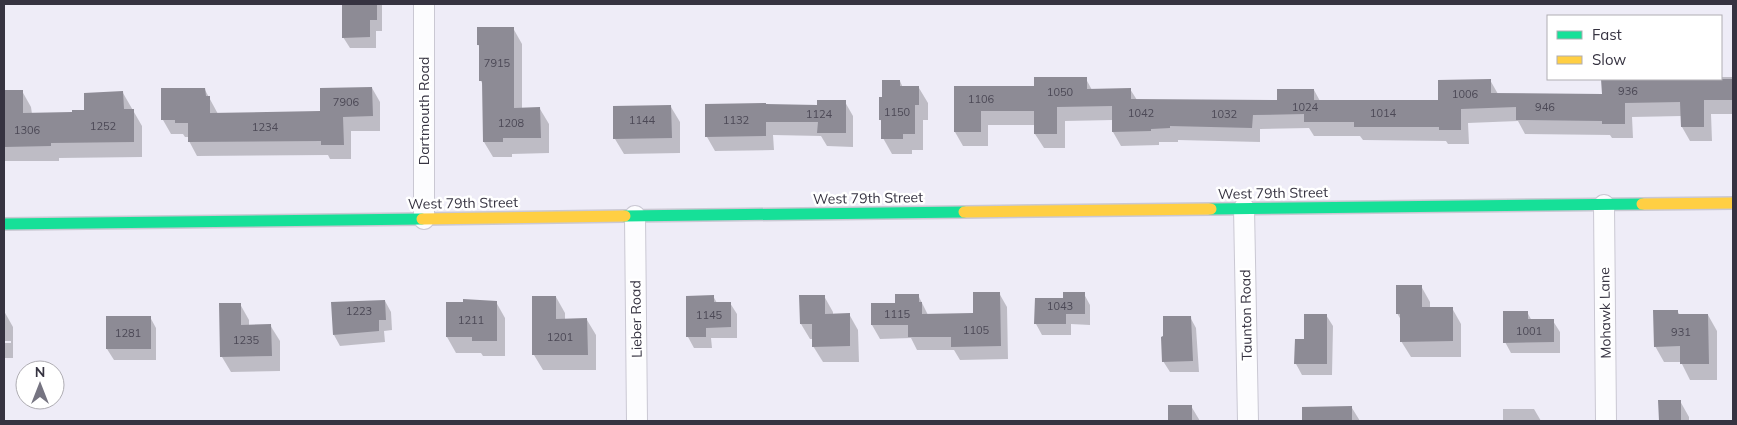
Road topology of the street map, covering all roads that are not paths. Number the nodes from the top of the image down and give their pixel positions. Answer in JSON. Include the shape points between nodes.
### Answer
{"nodes":[{"id":1,"x":424,"y":4,"type":"edge"},
{"id":2,"x":1733,"y":203,"type":"edge"},
{"id":3,"x":1604,"y":204,"type":"junction"},
{"id":4,"x":1244,"y":208,"type":"junction"},
{"id":5,"x":635,"y":216,"type":"junction"},
{"id":6,"x":424,"y":219,"type":"junction"},
{"id":7,"x":4,"y":224,"type":"edge"},
{"id":8,"x":637,"y":421,"type":"edge"},
{"id":9,"x":1248,"y":421,"type":"edge"},
{"id":10,"x":1606,"y":421,"type":"edge"}],
"edges":[{"from":1,"to":6,"type":"street","name":"Dartmouth Road"},
{"from":2,"to":3,"type":"main road","name":"West 79th Street"},
{"from":3,"to":4,"type":"main road","name":"West 79th Street"},
{"from":3,"to":10,"type":"street","name":"Mohawk Lane"},
{"from":4,"to":5,"type":"main road","name":"West 79th Street"},
{"from":4,"to":9,"type":"street","name":"Taunton Road"},
{"from":5,"to":6,"type":"main road","name":"West 79th Street"},
{"from":5,"to":8,"type":"street","name":"Lieber Road"},
{"from":6,"to":7,"type":"main road","name":"West 79th Street"}]}
